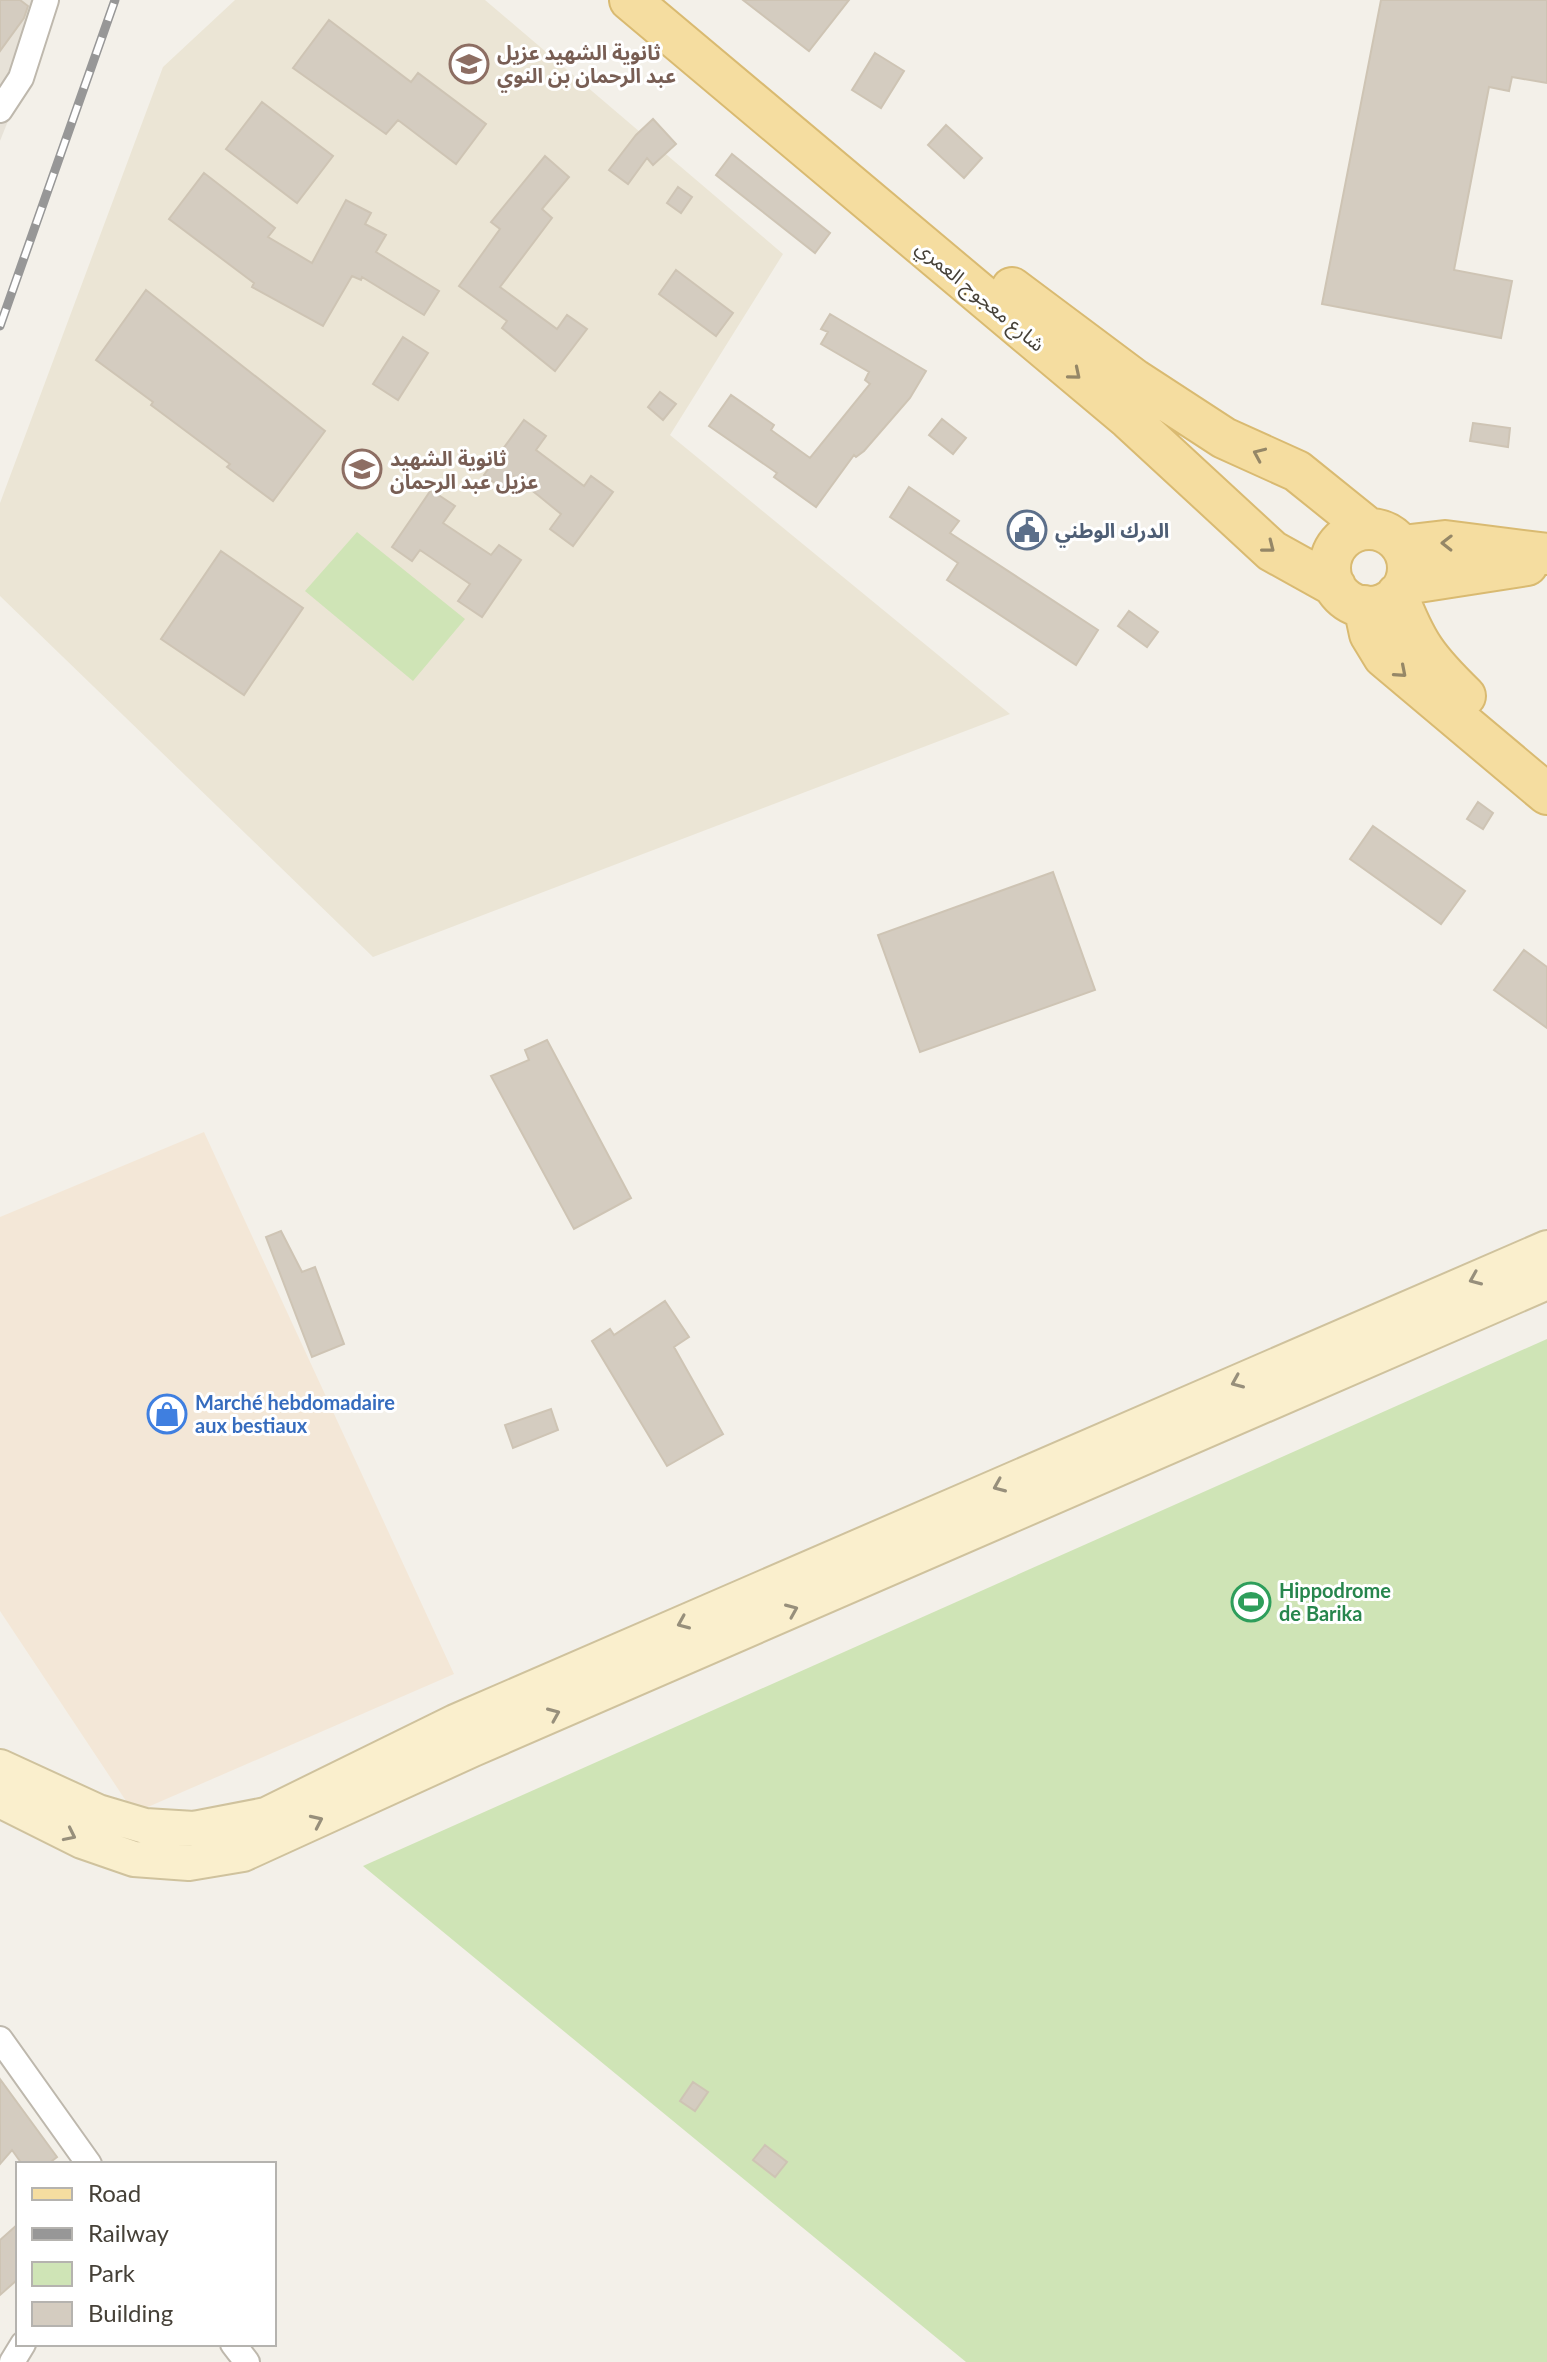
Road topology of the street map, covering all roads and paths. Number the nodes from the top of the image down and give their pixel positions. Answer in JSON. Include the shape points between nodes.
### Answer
{"nodes":[{"id":1,"x":46,"y":0,"type":"edge"},
{"id":2,"x":630,"y":0,"type":"edge"},
{"id":3,"x":662,"y":0,"type":"edge"},
{"id":4,"x":0,"y":110,"type":"edge"},
{"id":5,"x":1547,"y":554,"type":"edge"},
{"id":6,"x":1547,"y":562,"type":"edge"},
{"id":7,"x":1378,"y":574,"type":"junction"},
{"id":8,"x":1547,"y":766,"type":"edge"},
{"id":9,"x":1547,"y":794,"type":"edge"},
{"id":10,"x":1547,"y":1248,"type":"edge"},
{"id":11,"x":1547,"y":1282,"type":"edge"},
{"id":12,"x":0,"y":1767,"type":"edge"},
{"id":13,"x":0,"y":1800,"type":"edge"},
{"id":14,"x":0,"y":2039,"type":"edge"},
{"id":15,"x":88,"y":2162,"type":"edge"},
{"id":16,"x":235,"y":2346,"type":"edge"},
{"id":17,"x":247,"y":2362,"type":"edge"}],
"edges":[{"from":1,"to":4,"type":"street","via":[[21,78]]},
{"from":2,"to":7,"type":"main road","name":"شارع معجوج العمري","one_way":true,"via":[[1129,419],[1272,551]]},
{"from":7,"to":3,"type":"main road","name":"شارع معجوج العمري","one_way":true,"via":[[1297,471],[1224,438],[1001,281]]},
{"from":5,"to":7,"type":"main road","one_way":true,"via":[[1445,541]]},
{"from":6,"to":7,"type":"main road"},
{"from":7,"to":8,"type":"main road","via":[[1429,661]]},
{"from":7,"to":9,"type":"main road","one_way":true,"via":[[1370,634],[1384,657]]},
{"from":10,"to":12,"type":"street","one_way":true,"via":[[455,1722],[266,1815],[218,1827],[145,1826],[98,1812]]},
{"from":13,"to":11,"type":"street","one_way":true,"via":[[82,1841],[134,1859],[189,1863],[243,1854]]},
{"from":14,"to":15,"type":"street"},
{"from":16,"to":17,"type":"street"}]}
